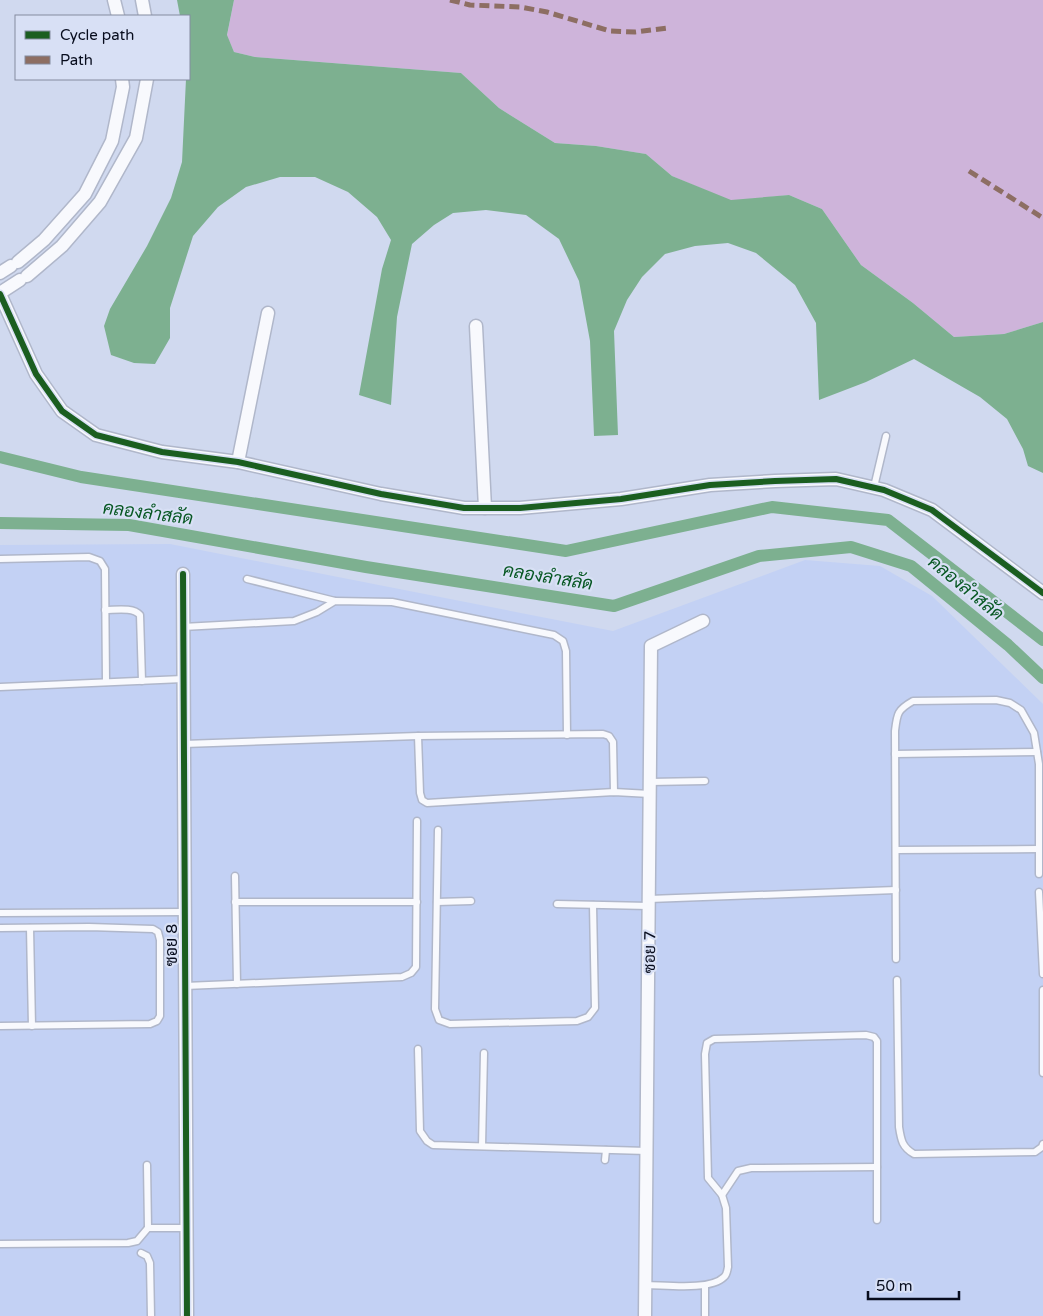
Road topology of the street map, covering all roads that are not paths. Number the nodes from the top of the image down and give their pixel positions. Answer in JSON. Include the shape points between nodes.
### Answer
{"nodes":[{"id":1,"x":114,"y":0,"type":"edge"},
{"id":2,"x":142,"y":0,"type":"edge"},
{"id":3,"x":118,"y":15,"type":"edge"},
{"id":4,"x":145,"y":15,"type":"edge"},
{"id":5,"x":122,"y":80,"type":"edge"},
{"id":6,"x":147,"y":80,"type":"edge"},
{"id":7,"x":10,"y":267,"type":"edge"},
{"id":8,"x":0,"y":293,"type":"edge"},
{"id":9,"x":268,"y":313,"type":"dead end"},
{"id":10,"x":476,"y":326,"type":"dead end"},
{"id":11,"x":886,"y":436,"type":"dead end"},
{"id":12,"x":238,"y":462,"type":"junction"},
{"id":13,"x":874,"y":487,"type":"junction"},
{"id":14,"x":485,"y":508,"type":"junction"},
{"id":15,"x":0,"y":559,"type":"edge"},
{"id":16,"x":183,"y":574,"type":"dead end"},
{"id":17,"x":247,"y":579,"type":"dead end"},
{"id":18,"x":1043,"y":593,"type":"edge"},
{"id":19,"x":335,"y":600,"type":"junction"},
{"id":20,"x":105,"y":610,"type":"junction"},
{"id":21,"x":703,"y":621,"type":"dead end"},
{"id":22,"x":183,"y":627,"type":"junction"},
{"id":23,"x":183,"y":679,"type":"junction"},
{"id":24,"x":142,"y":681,"type":"junction"},
{"id":25,"x":106,"y":682,"type":"junction"},
{"id":26,"x":0,"y":687,"type":"edge"},
{"id":27,"x":567,"y":735,"type":"junction"},
{"id":28,"x":418,"y":736,"type":"junction"},
{"id":29,"x":184,"y":744,"type":"junction"},
{"id":30,"x":1037,"y":752,"type":"junction"},
{"id":31,"x":895,"y":754,"type":"junction"},
{"id":32,"x":705,"y":781,"type":"dead end"},
{"id":33,"x":650,"y":788,"type":"junction"},
{"id":34,"x":614,"y":792,"type":"junction"},
{"id":35,"x":417,"y":821,"type":"dead end"},
{"id":36,"x":438,"y":830,"type":"dead end"},
{"id":37,"x":1040,"y":849,"type":"junction"},
{"id":38,"x":896,"y":850,"type":"junction"},
{"id":39,"x":1040,"y":874,"type":"dead end"},
{"id":40,"x":235,"y":876,"type":"dead end"},
{"id":41,"x":896,"y":890,"type":"junction"},
{"id":42,"x":1039,"y":892,"type":"dead end"},
{"id":43,"x":471,"y":901,"type":"dead end"},
{"id":44,"x":235,"y":902,"type":"junction"},
{"id":45,"x":417,"y":902,"type":"junction"},
{"id":46,"x":437,"y":902,"type":"junction"},
{"id":47,"x":649,"y":903,"type":"junction"},
{"id":48,"x":557,"y":904,"type":"dead end"},
{"id":49,"x":593,"y":904,"type":"junction"},
{"id":50,"x":185,"y":912,"type":"junction"},
{"id":51,"x":0,"y":913,"type":"edge"},
{"id":52,"x":0,"y":928,"type":"edge"},
{"id":53,"x":30,"y":928,"type":"junction"},
{"id":54,"x":1042,"y":948,"type":"edge"},
{"id":55,"x":896,"y":959,"type":"dead end"},
{"id":56,"x":1043,"y":974,"type":"edge"},
{"id":57,"x":897,"y":980,"type":"dead end"},
{"id":58,"x":237,"y":984,"type":"junction"},
{"id":59,"x":185,"y":986,"type":"junction"},
{"id":60,"x":1042,"y":990,"type":"edge"},
{"id":61,"x":0,"y":1026,"type":"edge"},
{"id":62,"x":32,"y":1026,"type":"junction"},
{"id":63,"x":418,"y":1049,"type":"dead end"},
{"id":64,"x":484,"y":1053,"type":"dead end"},
{"id":65,"x":1043,"y":1073,"type":"edge"},
{"id":66,"x":1043,"y":1144,"type":"edge"},
{"id":67,"x":482,"y":1146,"type":"junction"},
{"id":68,"x":606,"y":1150,"type":"junction"},
{"id":69,"x":647,"y":1151,"type":"junction"},
{"id":70,"x":605,"y":1160,"type":"dead end"},
{"id":71,"x":147,"y":1165,"type":"dead end"},
{"id":72,"x":877,"y":1167,"type":"junction"},
{"id":73,"x":722,"y":1194,"type":"junction"},
{"id":74,"x":877,"y":1220,"type":"dead end"},
{"id":75,"x":148,"y":1228,"type":"junction"},
{"id":76,"x":186,"y":1228,"type":"junction"},
{"id":77,"x":0,"y":1244,"type":"edge"},
{"id":78,"x":141,"y":1253,"type":"dead end"},
{"id":79,"x":646,"y":1285,"type":"junction"},
{"id":80,"x":706,"y":1286,"type":"junction"},
{"id":81,"x":151,"y":1316,"type":"edge"},
{"id":82,"x":187,"y":1316,"type":"edge"},
{"id":83,"x":645,"y":1316,"type":"edge"},
{"id":84,"x":705,"y":1316,"type":"edge"}],
"edges":[{"from":1,"to":3,"type":"street"},
{"from":2,"to":4,"type":"street"},
{"from":5,"to":7,"type":"street","via":[[112,141],[85,194],[44,240]]},
{"from":6,"to":8,"type":"street","via":[[136,138],[100,202],[62,246],[24,278]]},
{"from":8,"to":12,"type":"street","via":[[36,374],[62,411],[96,435],[162,452]]},
{"from":9,"to":12,"type":"street"},
{"from":10,"to":14,"type":"street"},
{"from":11,"to":13,"type":"lane"},
{"from":12,"to":14,"type":"street","via":[[381,494],[464,508]]},
{"from":13,"to":14,"type":"street","via":[[836,479],[775,481],[710,485],[612,500]]},
{"from":13,"to":18,"type":"street","via":[[932,510]]},
{"from":15,"to":20,"type":"lane","via":[[89,557],[100,561],[105,569]]},
{"from":16,"to":22,"type":"street","name":"ซอย 8"},
{"from":17,"to":19,"type":"lane"},
{"from":19,"to":22,"type":"lane","via":[[294,621]]},
{"from":19,"to":27,"type":"lane","via":[[392,602],[554,635],[563,640],[566,651]]},
{"from":20,"to":24,"type":"lane","via":[[132,610],[140,616]]},
{"from":20,"to":25,"type":"lane"},
{"from":21,"to":33,"type":"street","name":"ซอย 7","via":[[651,646]]},
{"from":22,"to":23,"type":"street","name":"ซอย 8"},
{"from":23,"to":24,"type":"lane"},
{"from":23,"to":29,"type":"street","name":"ซอย 8"},
{"from":24,"to":25,"type":"lane"},
{"from":25,"to":26,"type":"lane"},
{"from":27,"to":28,"type":"lane"},
{"from":27,"to":34,"type":"lane","via":[[609,736],[613,742]]},
{"from":28,"to":29,"type":"lane"},
{"from":28,"to":34,"type":"lane","via":[[420,793],[422,800],[427,802]]},
{"from":29,"to":50,"type":"street","name":"ซอย 8"},
{"from":30,"to":31,"type":"lane"},
{"from":30,"to":31,"type":"lane","via":[[1034,733],[1021,710],[1010,703],[996,700],[913,701],[898,712]]},
{"from":30,"to":37,"type":"lane"},
{"from":31,"to":38,"type":"lane"},
{"from":32,"to":33,"type":"lane"},
{"from":33,"to":34,"type":"lane"},
{"from":33,"to":47,"type":"street","name":"ซอย 7"},
{"from":35,"to":45,"type":"lane"},
{"from":36,"to":46,"type":"lane"},
{"from":37,"to":38,"type":"lane"},
{"from":37,"to":39,"type":"lane"},
{"from":38,"to":41,"type":"lane"},
{"from":40,"to":44,"type":"lane"},
{"from":41,"to":47,"type":"lane"},
{"from":41,"to":55,"type":"lane"},
{"from":42,"to":54,"type":"lane"},
{"from":43,"to":46,"type":"lane"},
{"from":44,"to":45,"type":"lane"},
{"from":44,"to":58,"type":"lane"},
{"from":45,"to":58,"type":"lane","via":[[416,966],[411,973],[402,977]]},
{"from":46,"to":49,"type":"lane","via":[[435,1009],[440,1020],[450,1024],[577,1021],[588,1017],[595,1008]]},
{"from":47,"to":49,"type":"lane"},
{"from":47,"to":69,"type":"street","name":"ซอย 7"},
{"from":48,"to":49,"type":"lane"},
{"from":50,"to":51,"type":"lane"},
{"from":50,"to":59,"type":"street","name":"ซอย 8"},
{"from":52,"to":53,"type":"lane"},
{"from":53,"to":62,"type":"lane"},
{"from":53,"to":62,"type":"lane","via":[[153,929],[158,932],[160,940],[160,1016],[157,1021],[150,1024]]},
{"from":54,"to":56,"type":"lane"},
{"from":57,"to":66,"type":"lane","via":[[899,1128],[906,1150],[914,1154],[1035,1152]]},
{"from":58,"to":59,"type":"lane"},
{"from":59,"to":76,"type":"street","name":"ซอย 8"},
{"from":60,"to":65,"type":"lane"},
{"from":61,"to":62,"type":"lane"},
{"from":63,"to":67,"type":"lane","via":[[420,1131],[433,1145]]},
{"from":64,"to":67,"type":"lane"},
{"from":67,"to":68,"type":"lane"},
{"from":68,"to":69,"type":"lane"},
{"from":68,"to":70,"type":"lane"},
{"from":69,"to":79,"type":"street","name":"ซอย 7"},
{"from":71,"to":75,"type":"lane"},
{"from":72,"to":73,"type":"lane","via":[[751,1168],[738,1171]]},
{"from":72,"to":73,"type":"lane","via":[[877,1041],[874,1037],[714,1039],[708,1043],[705,1054],[708,1178]]},
{"from":72,"to":74,"type":"lane"},
{"from":73,"to":80,"type":"lane","via":[[726,1208],[728,1267],[726,1276]]},
{"from":75,"to":76,"type":"lane"},
{"from":75,"to":77,"type":"lane","via":[[137,1241],[128,1243]]},
{"from":76,"to":82,"type":"street","name":"ซอย 8"},
{"from":78,"to":81,"type":"lane","via":[[150,1263]]},
{"from":79,"to":80,"type":"lane"},
{"from":79,"to":83,"type":"street","name":"ซอย 7"},
{"from":80,"to":84,"type":"lane"}]}
